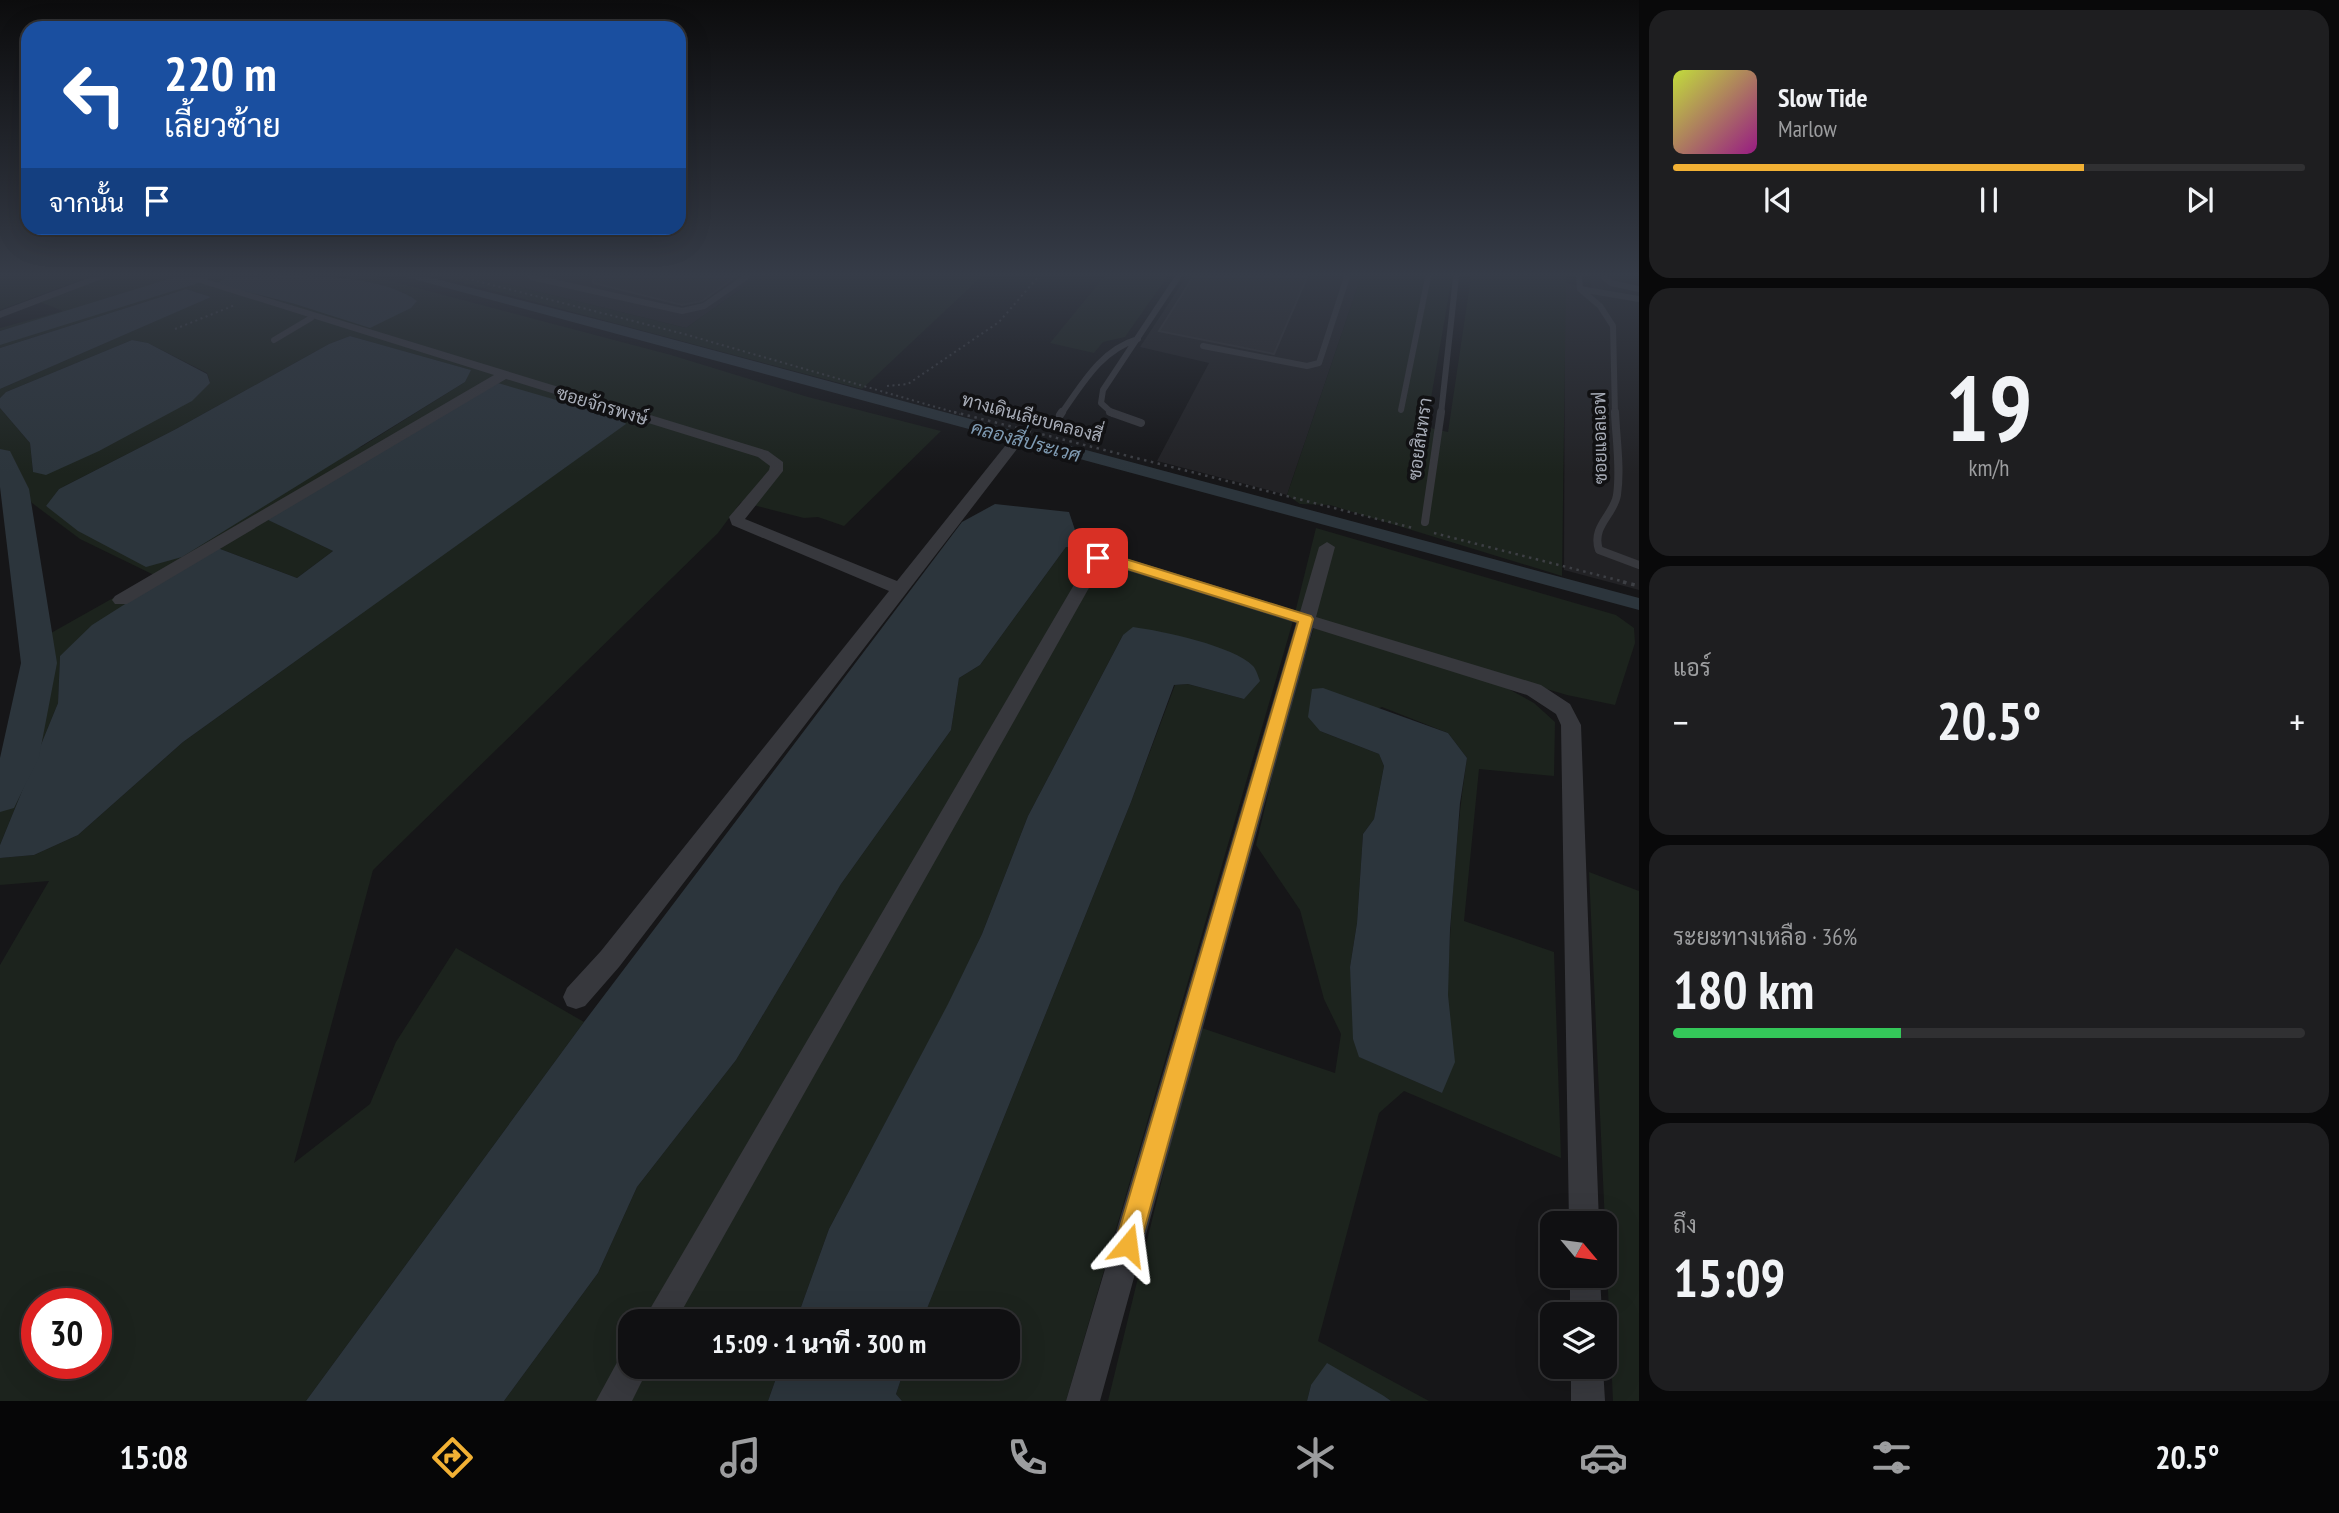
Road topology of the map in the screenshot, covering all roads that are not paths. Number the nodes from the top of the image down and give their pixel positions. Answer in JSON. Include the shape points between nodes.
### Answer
{"nodes":[{"id":1,"x":391,"y":342,"type":"edge"},
{"id":2,"x":1126,"y":342,"type":"edge"},
{"id":3,"x":1136,"y":342,"type":"edge"},
{"id":4,"x":1327,"y":342,"type":"edge"},
{"id":5,"x":1415,"y":342,"type":"edge"},
{"id":6,"x":1450,"y":342,"type":"edge"},
{"id":7,"x":1613,"y":342,"type":"edge"},
{"id":8,"x":1203,"y":346,"type":"dead end"},
{"id":9,"x":502,"y":376,"type":"junction"},
{"id":10,"x":1401,"y":410,"type":"dead end"},
{"id":11,"x":1060,"y":415,"type":"dead end"},
{"id":12,"x":1141,"y":423,"type":"dead end"},
{"id":13,"x":1010,"y":449,"type":"dead end"},
{"id":14,"x":1425,"y":522,"type":"dead end"},
{"id":15,"x":1327,"y":547,"type":"dead end"},
{"id":16,"x":1639,"y":565,"type":"edge"},
{"id":17,"x":901,"y":590,"type":"junction"},
{"id":18,"x":121,"y":600,"type":"dead end"},
{"id":19,"x":1306,"y":619,"type":"junction"},
{"id":20,"x":576,"y":998,"type":"dead end"},
{"id":21,"x":1584,"y":1211,"type":"edge"},
{"id":22,"x":666,"y":1309,"type":"edge"},
{"id":23,"x":626,"y":1379,"type":"edge"},
{"id":24,"x":1587,"y":1379,"type":"edge"},
{"id":25,"x":614,"y":1401,"type":"edge"},
{"id":26,"x":1083,"y":1401,"type":"edge"},
{"id":27,"x":1588,"y":1401,"type":"edge"}],
"edges":[{"from":1,"to":9,"type":"street","name":"ซอยจักรพงษ์"},
{"from":2,"to":11,"type":"lane","via":[[1105,356]]},
{"from":3,"to":12,"type":"lane","via":[[1103,390],[1101,403],[1112,413]]},
{"from":4,"to":8,"type":"lane","via":[[1322,357],[1307,366]]},
{"from":5,"to":10,"type":"lane"},
{"from":6,"to":14,"type":"lane","name":"ซอยสินทรา"},
{"from":7,"to":16,"type":"lane","name":"ซอยแอลเอฟ","via":[[1617,497],[1599,527],[1597,544],[1608,555]]},
{"from":9,"to":17,"type":"street","name":"ซอยจักรพงษ์","via":[[771,458],[778,464],[776,471],[737,517],[738,522]]},
{"from":9,"to":18,"type":"street"},
{"from":13,"to":17,"type":"street"},
{"from":15,"to":19,"type":"street"},
{"from":17,"to":20,"type":"street"},
{"from":19,"to":21,"type":"street","via":[[1534,690],[1563,709],[1571,724]]},
{"from":19,"to":22,"type":"street","via":[[1106,558],[1095,560]]},
{"from":19,"to":26,"type":"street"},
{"from":23,"to":25,"type":"street"},
{"from":24,"to":27,"type":"street"}]}
